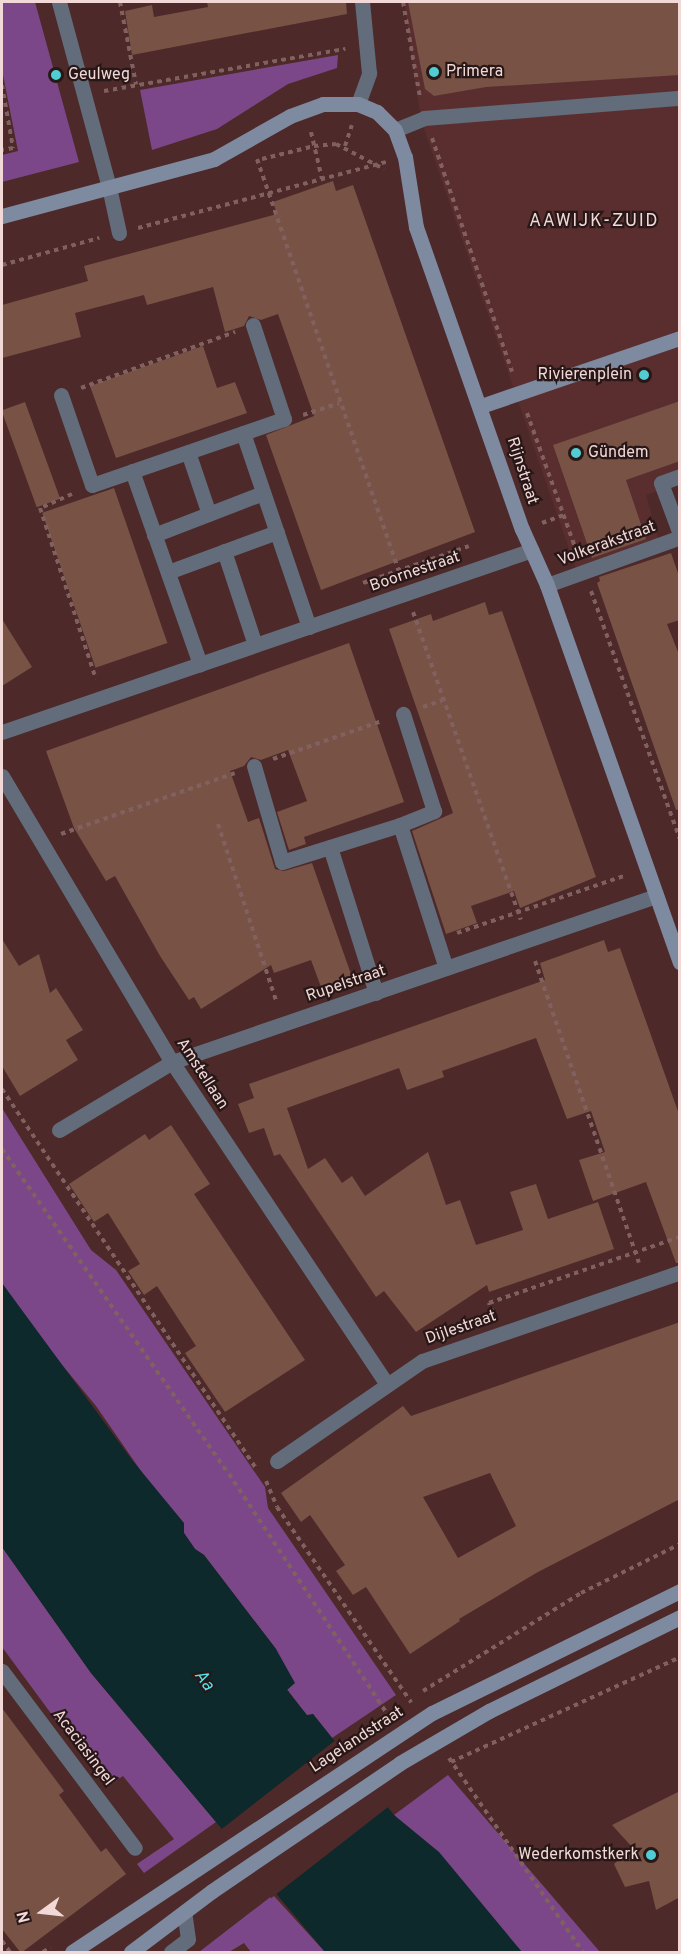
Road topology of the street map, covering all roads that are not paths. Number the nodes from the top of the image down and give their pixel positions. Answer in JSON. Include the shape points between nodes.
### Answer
{"nodes":[{"id":1,"x":59,"y":2,"type":"edge"},
{"id":2,"x":362,"y":2,"type":"edge"},
{"id":3,"x":680,"y":98,"type":"edge"},
{"id":4,"x":358,"y":104,"type":"junction"},
{"id":5,"x":395,"y":129,"type":"junction"},
{"id":6,"x":109,"y":187,"type":"junction"},
{"id":7,"x":2,"y":216,"type":"edge"},
{"id":8,"x":119,"y":233,"type":"road end"},
{"id":9,"x":253,"y":325,"type":"road end"},
{"id":10,"x":680,"y":338,"type":"edge"},
{"id":11,"x":61,"y":395,"type":"road end"},
{"id":12,"x":481,"y":406,"type":"junction"},
{"id":13,"x":243,"y":433,"type":"junction"},
{"id":14,"x":188,"y":452,"type":"junction"},
{"id":15,"x":132,"y":471,"type":"junction"},
{"id":16,"x":680,"y":476,"type":"edge"},
{"id":17,"x":263,"y":493,"type":"junction"},
{"id":18,"x":210,"y":514,"type":"junction"},
{"id":19,"x":277,"y":532,"type":"junction"},
{"id":20,"x":154,"y":535,"type":"junction"},
{"id":21,"x":680,"y":536,"type":"edge"},
{"id":22,"x":532,"y":550,"type":"junction"},
{"id":23,"x":224,"y":551,"type":"junction"},
{"id":24,"x":168,"y":572,"type":"junction"},
{"id":25,"x":548,"y":585,"type":"junction"},
{"id":26,"x":309,"y":627,"type":"junction"},
{"id":27,"x":255,"y":645,"type":"junction"},
{"id":28,"x":200,"y":664,"type":"junction"},
{"id":29,"x":403,"y":714,"type":"dead end"},
{"id":30,"x":2,"y":732,"type":"edge"},
{"id":31,"x":254,"y":766,"type":"dead end"},
{"id":32,"x":2,"y":776,"type":"edge"},
{"id":33,"x":400,"y":825,"type":"junction"},
{"id":34,"x":330,"y":847,"type":"junction"},
{"id":35,"x":656,"y":896,"type":"junction"},
{"id":36,"x":680,"y":962,"type":"edge"},
{"id":37,"x":446,"y":968,"type":"junction"},
{"id":38,"x":375,"y":993,"type":"junction"},
{"id":39,"x":172,"y":1062,"type":"junction"},
{"id":40,"x":59,"y":1130,"type":"dead end"},
{"id":41,"x":680,"y":1272,"type":"edge"},
{"id":42,"x":386,"y":1383,"type":"junction"},
{"id":43,"x":277,"y":1461,"type":"dead end"},
{"id":44,"x":680,"y":1591,"type":"edge"},
{"id":45,"x":680,"y":1617,"type":"edge"},
{"id":46,"x":2,"y":1671,"type":"edge"},
{"id":47,"x":135,"y":1848,"type":"dead end"},
{"id":48,"x":184,"y":1912,"type":"junction"},
{"id":49,"x":72,"y":1953,"type":"edge"},
{"id":50,"x":131,"y":1953,"type":"edge"},
{"id":51,"x":171,"y":1953,"type":"edge"}],
"edges":[{"from":1,"to":6,"type":"street"},
{"from":2,"to":4,"type":"street","via":[[369,73]]},
{"from":3,"to":5,"type":"street","via":[[424,118]]},
{"from":4,"to":5,"type":"street","via":[[377,112]]},
{"from":4,"to":6,"type":"street","via":[[323,104],[214,159]]},
{"from":5,"to":12,"type":"street","name":"Rijnstraat","via":[[405,157],[416,227]]},
{"from":6,"to":7,"type":"street"},
{"from":6,"to":8,"type":"street"},
{"from":9,"to":13,"type":"street","via":[[284,419]]},
{"from":10,"to":12,"type":"street"},
{"from":11,"to":15,"type":"street","via":[[92,485]]},
{"from":12,"to":22,"type":"street","name":"Rijnstraat"},
{"from":13,"to":14,"type":"street"},
{"from":13,"to":17,"type":"street"},
{"from":14,"to":15,"type":"street"},
{"from":14,"to":18,"type":"street"},
{"from":15,"to":20,"type":"street"},
{"from":16,"to":21,"type":"street","via":[[661,483]]},
{"from":17,"to":18,"type":"street"},
{"from":17,"to":19,"type":"street"},
{"from":18,"to":20,"type":"street"},
{"from":19,"to":23,"type":"street"},
{"from":19,"to":26,"type":"street"},
{"from":20,"to":24,"type":"street"},
{"from":21,"to":25,"type":"street","name":"Volkerakstraat"},
{"from":22,"to":25,"type":"street","name":"Rijnstraat"},
{"from":22,"to":26,"type":"street","name":"Boornestraat"},
{"from":23,"to":24,"type":"street"},
{"from":23,"to":27,"type":"street"},
{"from":24,"to":28,"type":"street"},
{"from":25,"to":35,"type":"street","name":"Rijnstraat"},
{"from":26,"to":27,"type":"street","name":"Boornestraat"},
{"from":27,"to":28,"type":"street","name":"Boornestraat"},
{"from":28,"to":30,"type":"street","name":"Boornestraat"},
{"from":29,"to":33,"type":"street","via":[[434,811]]},
{"from":31,"to":34,"type":"street","via":[[282,862]]},
{"from":32,"to":39,"type":"street","name":"Amstellaan"},
{"from":33,"to":34,"type":"street"},
{"from":33,"to":37,"type":"street"},
{"from":34,"to":38,"type":"street"},
{"from":35,"to":36,"type":"street","name":"Rijnstraat"},
{"from":35,"to":37,"type":"street","name":"Rupelstraat"},
{"from":37,"to":38,"type":"street","name":"Rupelstraat"},
{"from":38,"to":39,"type":"street","name":"Rupelstraat"},
{"from":39,"to":40,"type":"street","name":"Rupelstraat"},
{"from":39,"to":42,"type":"street","name":"Amstellaan"},
{"from":41,"to":42,"type":"street","name":"Dijlestraat","via":[[422,1361]]},
{"from":42,"to":43,"type":"street","name":"Dijlestraat"},
{"from":44,"to":49,"type":"street","name":"Lagelandstraat","via":[[619,1618],[385,1741]]},
{"from":45,"to":48,"type":"street","via":[[627,1640],[436,1741]]},
{"from":46,"to":47,"type":"street","name":"Acaciasingel"},
{"from":48,"to":50,"type":"street"},
{"from":48,"to":51,"type":"street","via":[[188,1939]]}]}
